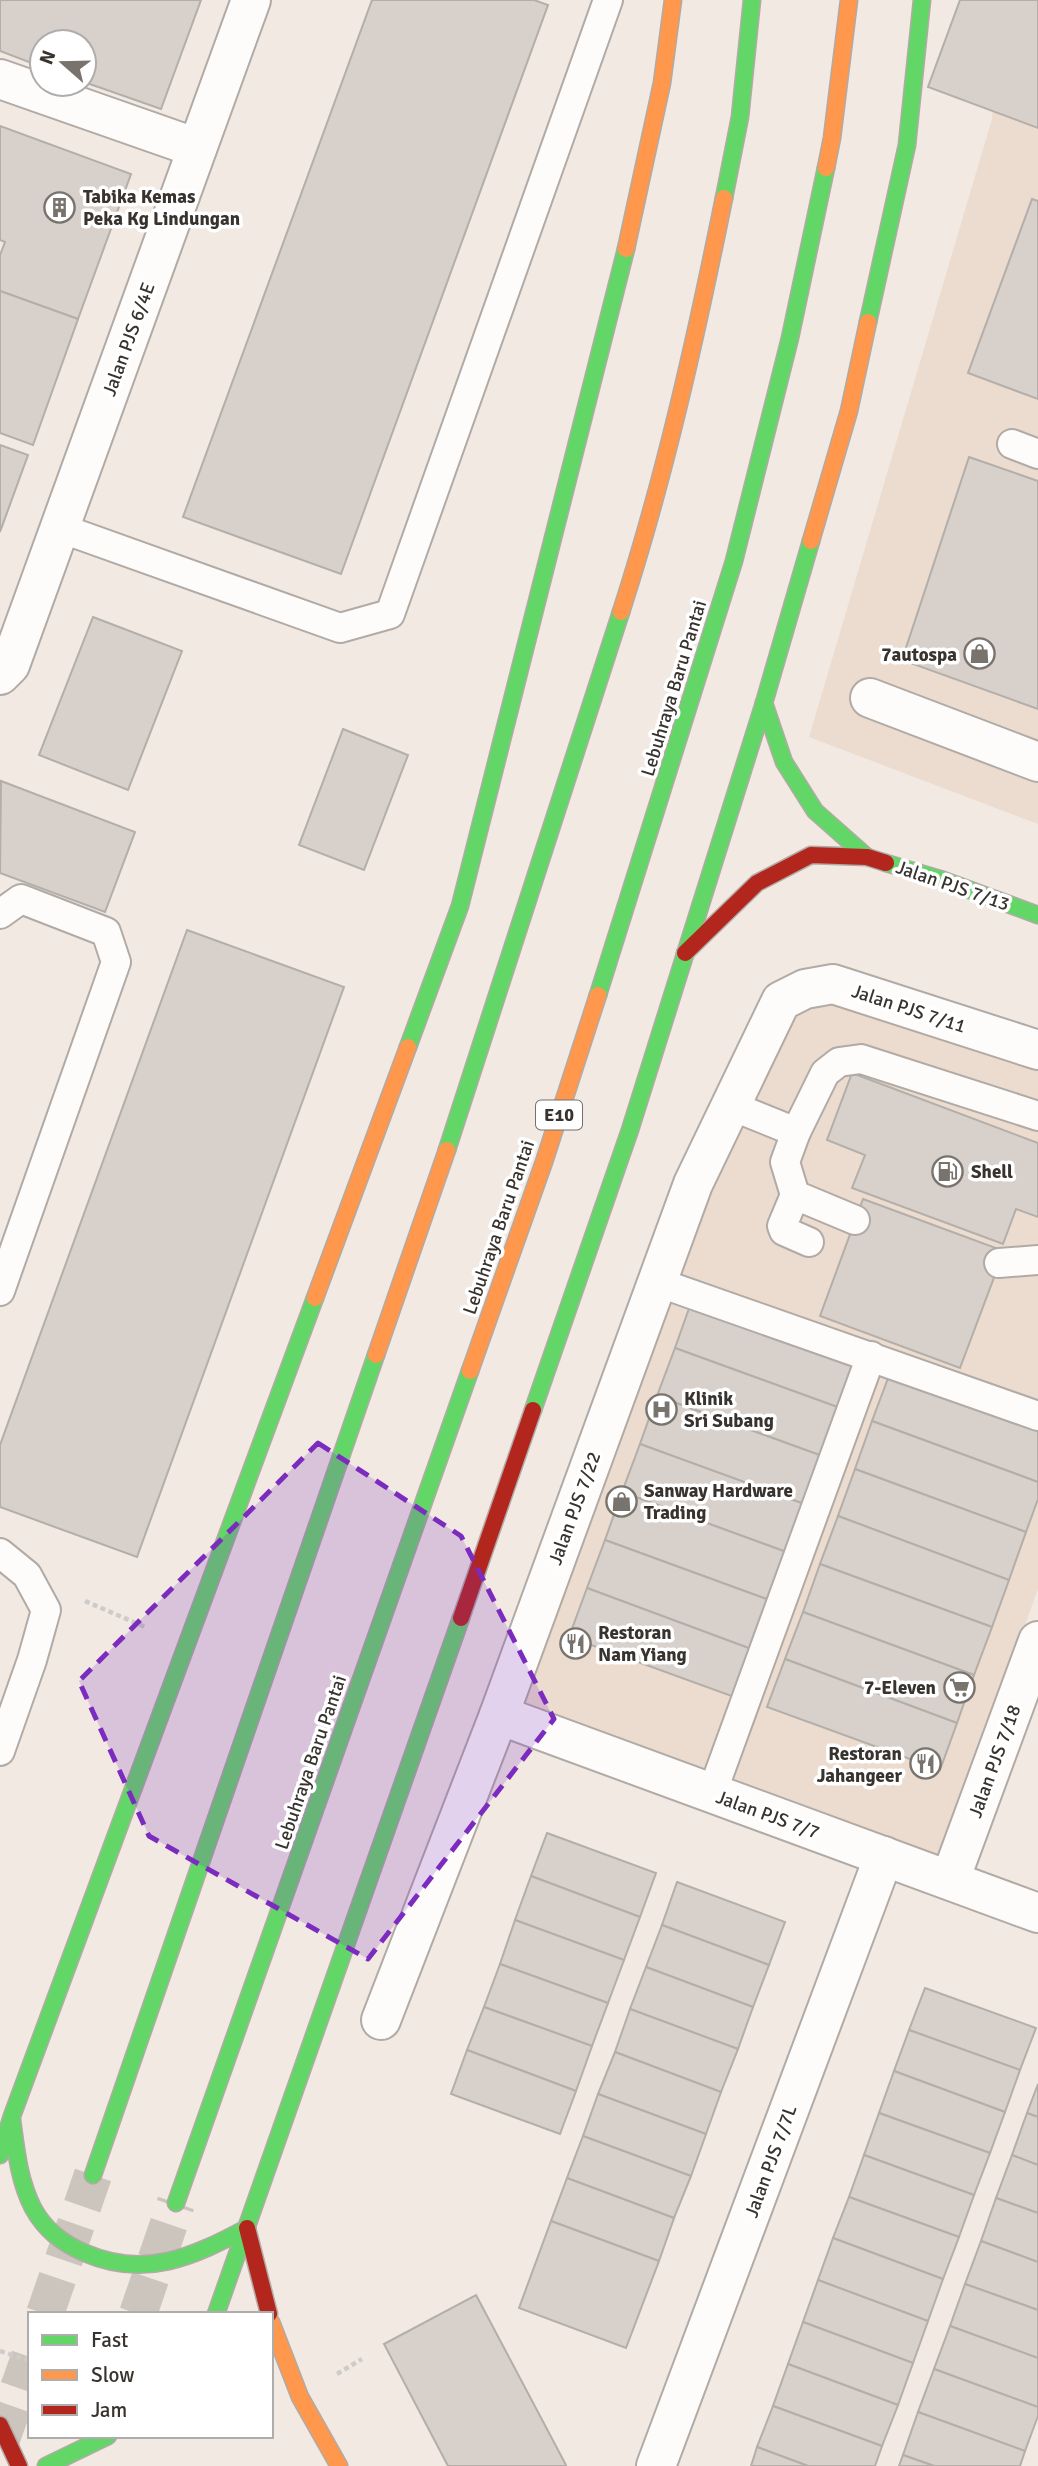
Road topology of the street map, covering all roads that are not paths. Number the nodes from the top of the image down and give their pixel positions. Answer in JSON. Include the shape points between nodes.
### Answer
{"nodes":[{"id":1,"x":251,"y":0,"type":"edge"},
{"id":2,"x":608,"y":0,"type":"edge"},
{"id":3,"x":673,"y":0,"type":"edge"},
{"id":4,"x":751,"y":0,"type":"edge"},
{"id":5,"x":849,"y":0,"type":"edge"},
{"id":6,"x":922,"y":0,"type":"edge"},
{"id":7,"x":0,"y":79,"type":"edge"},
{"id":8,"x":197,"y":148,"type":"junction"},
{"id":9,"x":1012,"y":444,"type":"dead end"},
{"id":10,"x":1038,"y":454,"type":"edge"},
{"id":11,"x":60,"y":528,"type":"junction"},
{"id":12,"x":0,"y":675,"type":"edge"},
{"id":13,"x":870,"y":698,"type":"dead end"},
{"id":14,"x":764,"y":703,"type":"junction"},
{"id":15,"x":1038,"y":762,"type":"edge"},
{"id":16,"x":867,"y":857,"type":"junction"},
{"id":17,"x":0,"y":914,"type":"edge"},
{"id":18,"x":1038,"y":915,"type":"edge"},
{"id":19,"x":685,"y":953,"type":"junction"},
{"id":20,"x":781,"y":1001,"type":"joint"},
{"id":21,"x":1038,"y":1050,"type":"edge"},
{"id":22,"x":729,"y":1105,"type":"junction"},
{"id":23,"x":1038,"y":1115,"type":"edge"},
{"id":24,"x":796,"y":1132,"type":"junction"},
{"id":25,"x":795,"y":1195,"type":"junction"},
{"id":26,"x":855,"y":1220,"type":"dead end"},
{"id":27,"x":809,"y":1242,"type":"dead end"},
{"id":28,"x":1038,"y":1260,"type":"edge"},
{"id":29,"x":999,"y":1263,"type":"dead end"},
{"id":30,"x":657,"y":1282,"type":"junction"},
{"id":31,"x":0,"y":1291,"type":"edge"},
{"id":32,"x":872,"y":1356,"type":"junction"},
{"id":33,"x":1038,"y":1416,"type":"edge"},
{"id":34,"x":0,"y":1553,"type":"edge"},
{"id":35,"x":1038,"y":1641,"type":"edge"},
{"id":36,"x":499,"y":1714,"type":"junction"},
{"id":37,"x":0,"y":1751,"type":"edge"},
{"id":38,"x":712,"y":1793,"type":"junction"},
{"id":39,"x":884,"y":1856,"type":"junction"},
{"id":40,"x":950,"y":1881,"type":"junction"},
{"id":41,"x":1038,"y":1913,"type":"edge"},
{"id":42,"x":380,"y":2020,"type":"dead end"},
{"id":43,"x":6,"y":2119,"type":"edge"},
{"id":44,"x":0,"y":2155,"type":"edge"},
{"id":45,"x":93,"y":2175,"type":"tunnel mouth"},
{"id":46,"x":176,"y":2203,"type":"tunnel mouth"},
{"id":47,"x":247,"y":2228,"type":"junction"},
{"id":48,"x":217,"y":2312,"type":"edge"},
{"id":49,"x":268,"y":2312,"type":"edge"},
{"id":50,"x":273,"y":2328,"type":"edge"},
{"id":51,"x":0,"y":2425,"type":"edge"},
{"id":52,"x":104,"y":2438,"type":"edge"},
{"id":53,"x":19,"y":2466,"type":"edge"},
{"id":54,"x":46,"y":2466,"type":"edge"},
{"id":55,"x":339,"y":2466,"type":"edge"},
{"id":56,"x":656,"y":2466,"type":"edge"}],
"edges":[{"from":1,"to":8,"type":"street","name":"Jalan PJS 6/4E"},
{"from":2,"to":11,"type":"lane","via":[[390,614],[340,628]]},
{"from":3,"to":43,"type":"main road","via":[[662,83],[622,269],[460,906]]},
{"from":4,"to":45,"type":"main road","via":[[735,144],[700,317],[646,536],[453,1133]]},
{"from":5,"to":46,"type":"main road","name":"Lebuhraya Baru Pantai","number":"E10","via":[[832,138],[734,561],[544,1162]]},
{"from":6,"to":14,"type":"main road","via":[[907,145],[849,411]]},
{"from":7,"to":8,"type":"street"},
{"from":8,"to":11,"type":"street","name":"Jalan PJS 6/4E"},
{"from":9,"to":10,"type":"lane"},
{"from":11,"to":12,"type":"street","name":"Jalan PJS 6/4E","via":[[10,665]]},
{"from":13,"to":15,"type":"street"},
{"from":14,"to":16,"type":"main road","name":"Jalan PJS 7/13","via":[[784,762],[815,811]]},
{"from":14,"to":19,"type":"main road"},
{"from":16,"to":18,"type":"main road","name":"Jalan PJS 7/13"},
{"from":16,"to":19,"type":"main road","name":"Jalan PJS 7/13","via":[[811,855],[757,883]]},
{"from":17,"to":31,"type":"lane","via":[[21,899],[106,932],[116,962]]},
{"from":19,"to":47,"type":"main road","via":[[630,1130]]},
{"from":20,"to":21,"type":"street","name":"Jalan PJS 7/11","via":[[805,989],[833,984]]},
{"from":20,"to":22,"type":"street","name":"Jalan PJS 7/22"},
{"from":22,"to":24,"type":"lane"},
{"from":22,"to":30,"type":"street","name":"Jalan PJS 7/22","via":[[693,1184]]},
{"from":23,"to":24,"type":"lane","via":[[861,1059],[839,1062],[825,1073]]},
{"from":24,"to":25,"type":"lane","via":[[785,1162]]},
{"from":25,"to":26,"type":"lane"},
{"from":25,"to":27,"type":"lane","via":[[783,1231]]},
{"from":28,"to":29,"type":"lane"},
{"from":30,"to":32,"type":"lane"},
{"from":30,"to":36,"type":"street","name":"Jalan PJS 7/22"},
{"from":32,"to":33,"type":"lane"},
{"from":32,"to":38,"type":"lane"},
{"from":34,"to":37,"type":"lane","via":[[27,1575],[46,1610]]},
{"from":35,"to":40,"type":"street","name":"Jalan PJS 7/18"},
{"from":36,"to":38,"type":"street","name":"Jalan PJS 7/7"},
{"from":36,"to":42,"type":"street","name":"Jalan PJS 7/22"},
{"from":38,"to":39,"type":"street","name":"Jalan PJS 7/7"},
{"from":39,"to":40,"type":"street","name":"Jalan PJS 7/7"},
{"from":39,"to":56,"type":"street","name":"Jalan PJS 7/7L"},
{"from":40,"to":41,"type":"street","name":"Jalan PJS 7/7"},
{"from":43,"to":44,"type":"main road"},
{"from":43,"to":47,"type":"main road","via":[[21,2178],[39,2219],[60,2242],[89,2256],[131,2267],[176,2261]]},
{"from":47,"to":48,"type":"main road"},
{"from":47,"to":49,"type":"main road"},
{"from":50,"to":55,"type":"main road","via":[[286,2370],[319,2438]]},
{"from":51,"to":53,"type":"main road"},
{"from":52,"to":54,"type":"main road"}]}
